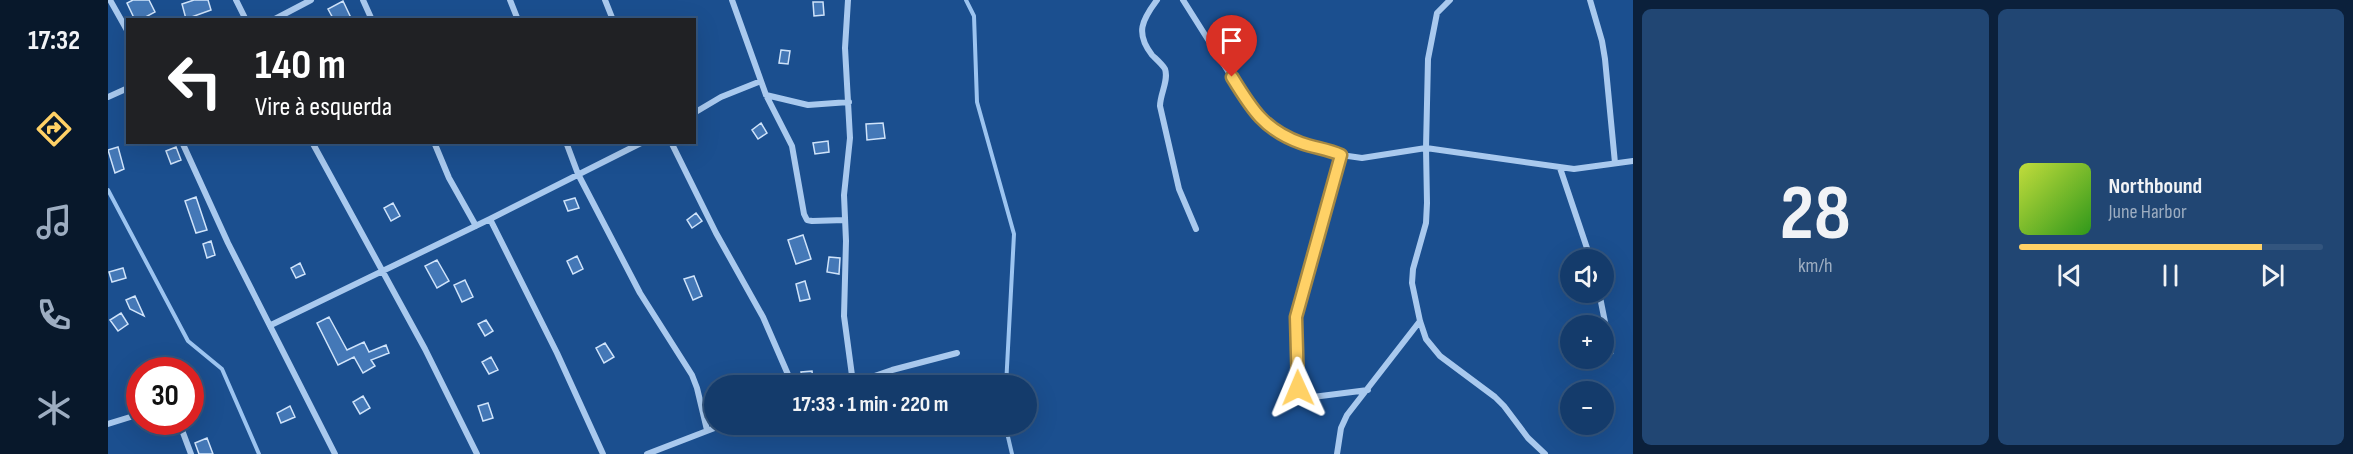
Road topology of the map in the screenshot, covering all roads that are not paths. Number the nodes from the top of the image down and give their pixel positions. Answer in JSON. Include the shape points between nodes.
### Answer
{"nodes":[{"id":1,"x":110,"y":0,"type":"edge"},
{"id":2,"x":236,"y":0,"type":"edge"},
{"id":3,"x":311,"y":0,"type":"edge"},
{"id":4,"x":363,"y":0,"type":"edge"},
{"id":5,"x":510,"y":0,"type":"edge"},
{"id":6,"x":605,"y":0,"type":"edge"},
{"id":7,"x":732,"y":0,"type":"edge"},
{"id":8,"x":848,"y":0,"type":"edge"},
{"id":9,"x":1157,"y":0,"type":"edge"},
{"id":10,"x":1183,"y":0,"type":"edge"},
{"id":11,"x":1450,"y":0,"type":"edge"},
{"id":12,"x":1590,"y":0,"type":"edge"},
{"id":13,"x":245,"y":18,"type":"edge"},
{"id":14,"x":277,"y":18,"type":"edge"},
{"id":15,"x":371,"y":18,"type":"edge"},
{"id":16,"x":517,"y":18,"type":"edge"},
{"id":17,"x":612,"y":18,"type":"edge"},
{"id":18,"x":126,"y":28,"type":"edge"},
{"id":19,"x":761,"y":81,"type":"junction"},
{"id":20,"x":126,"y":89,"type":"edge"},
{"id":21,"x":766,"y":95,"type":"junction"},
{"id":22,"x":108,"y":97,"type":"edge"},
{"id":23,"x":849,"y":102,"type":"junction"},
{"id":24,"x":696,"y":112,"type":"edge"},
{"id":25,"x":183,"y":144,"type":"edge"},
{"id":26,"x":313,"y":144,"type":"edge"},
{"id":27,"x":435,"y":144,"type":"edge"},
{"id":28,"x":567,"y":144,"type":"edge"},
{"id":29,"x":639,"y":144,"type":"edge"},
{"id":30,"x":672,"y":144,"type":"edge"},
{"id":31,"x":1426,"y":148,"type":"junction"},
{"id":32,"x":1341,"y":155,"type":"junction"},
{"id":33,"x":1633,"y":161,"type":"edge"},
{"id":34,"x":1615,"y":163,"type":"junction"},
{"id":35,"x":1560,"y":168,"type":"junction"},
{"id":36,"x":578,"y":174,"type":"junction"},
{"id":37,"x":490,"y":219,"type":"junction"},
{"id":38,"x":845,"y":220,"type":"junction"},
{"id":39,"x":476,"y":226,"type":"junction"},
{"id":40,"x":1196,"y":229,"type":"dead end"},
{"id":41,"x":1587,"y":249,"type":"edge"},
{"id":42,"x":381,"y":271,"type":"junction"},
{"id":43,"x":1420,"y":321,"type":"junction"},
{"id":44,"x":271,"y":325,"type":"junction"},
{"id":45,"x":957,"y":353,"type":"dead end"},
{"id":46,"x":788,"y":375,"type":"edge"},
{"id":47,"x":852,"y":375,"type":"edge"},
{"id":48,"x":881,"y":375,"type":"edge"},
{"id":49,"x":1368,"y":390,"type":"junction"},
{"id":50,"x":126,"y":418,"type":"edge"},
{"id":51,"x":704,"y":421,"type":"edge"},
{"id":52,"x":108,"y":424,"type":"edge"},
{"id":53,"x":704,"y":431,"type":"edge"},
{"id":54,"x":184,"y":435,"type":"edge"},
{"id":55,"x":191,"y":454,"type":"edge"},
{"id":56,"x":334,"y":454,"type":"edge"},
{"id":57,"x":477,"y":454,"type":"edge"},
{"id":58,"x":603,"y":454,"type":"edge"},
{"id":59,"x":647,"y":454,"type":"edge"},
{"id":60,"x":1336,"y":454,"type":"edge"},
{"id":61,"x":1545,"y":454,"type":"edge"}],
"edges":[{"from":1,"to":18,"type":"street"},
{"from":2,"to":13,"type":"street"},
{"from":3,"to":14,"type":"street"},
{"from":4,"to":15,"type":"street"},
{"from":5,"to":16,"type":"street"},
{"from":6,"to":17,"type":"street"},
{"from":7,"to":19,"type":"street"},
{"from":8,"to":23,"type":"street","via":[[845,48]]},
{"from":9,"to":40,"type":"street","via":[[1145,15],[1143,42],[1164,68],[1160,106],[1179,189]]},
{"from":10,"to":32,"type":"street","via":[[1262,121],[1299,142]]},
{"from":11,"to":31,"type":"street","via":[[1437,13],[1428,58]]},
{"from":12,"to":34,"type":"street","via":[[1604,50]]},
{"from":19,"to":21,"type":"street"},
{"from":19,"to":24,"type":"street"},
{"from":20,"to":22,"type":"street"},
{"from":21,"to":23,"type":"street","via":[[808,105]]},
{"from":21,"to":38,"type":"street","via":[[792,146],[807,220]]},
{"from":23,"to":38,"type":"street"},
{"from":25,"to":44,"type":"street"},
{"from":26,"to":42,"type":"street"},
{"from":27,"to":39,"type":"street"},
{"from":28,"to":36,"type":"street"},
{"from":29,"to":36,"type":"street"},
{"from":30,"to":46,"type":"street","via":[[763,317]]},
{"from":31,"to":32,"type":"street","via":[[1374,157]]},
{"from":31,"to":35,"type":"street"},
{"from":31,"to":43,"type":"street","via":[[1426,223],[1412,283]]},
{"from":32,"to":49,"type":"street","via":[[1296,317],[1298,388],[1299,396],[1305,398]]},
{"from":33,"to":34,"type":"street"},
{"from":34,"to":35,"type":"street"},
{"from":35,"to":41,"type":"street"},
{"from":36,"to":37,"type":"street"},
{"from":36,"to":51,"type":"street","via":[[640,293],[692,375]]},
{"from":37,"to":39,"type":"street"},
{"from":37,"to":58,"type":"street"},
{"from":38,"to":47,"type":"street","via":[[844,316]]},
{"from":39,"to":42,"type":"street"},
{"from":42,"to":44,"type":"street"},
{"from":42,"to":57,"type":"street"},
{"from":43,"to":49,"type":"street"},
{"from":43,"to":61,"type":"street","via":[[1426,339],[1440,356],[1504,406]]},
{"from":44,"to":56,"type":"street"},
{"from":45,"to":48,"type":"street"},
{"from":49,"to":60,"type":"street","via":[[1347,416]]},
{"from":50,"to":52,"type":"street"},
{"from":53,"to":59,"type":"street"},
{"from":54,"to":55,"type":"street"}]}
